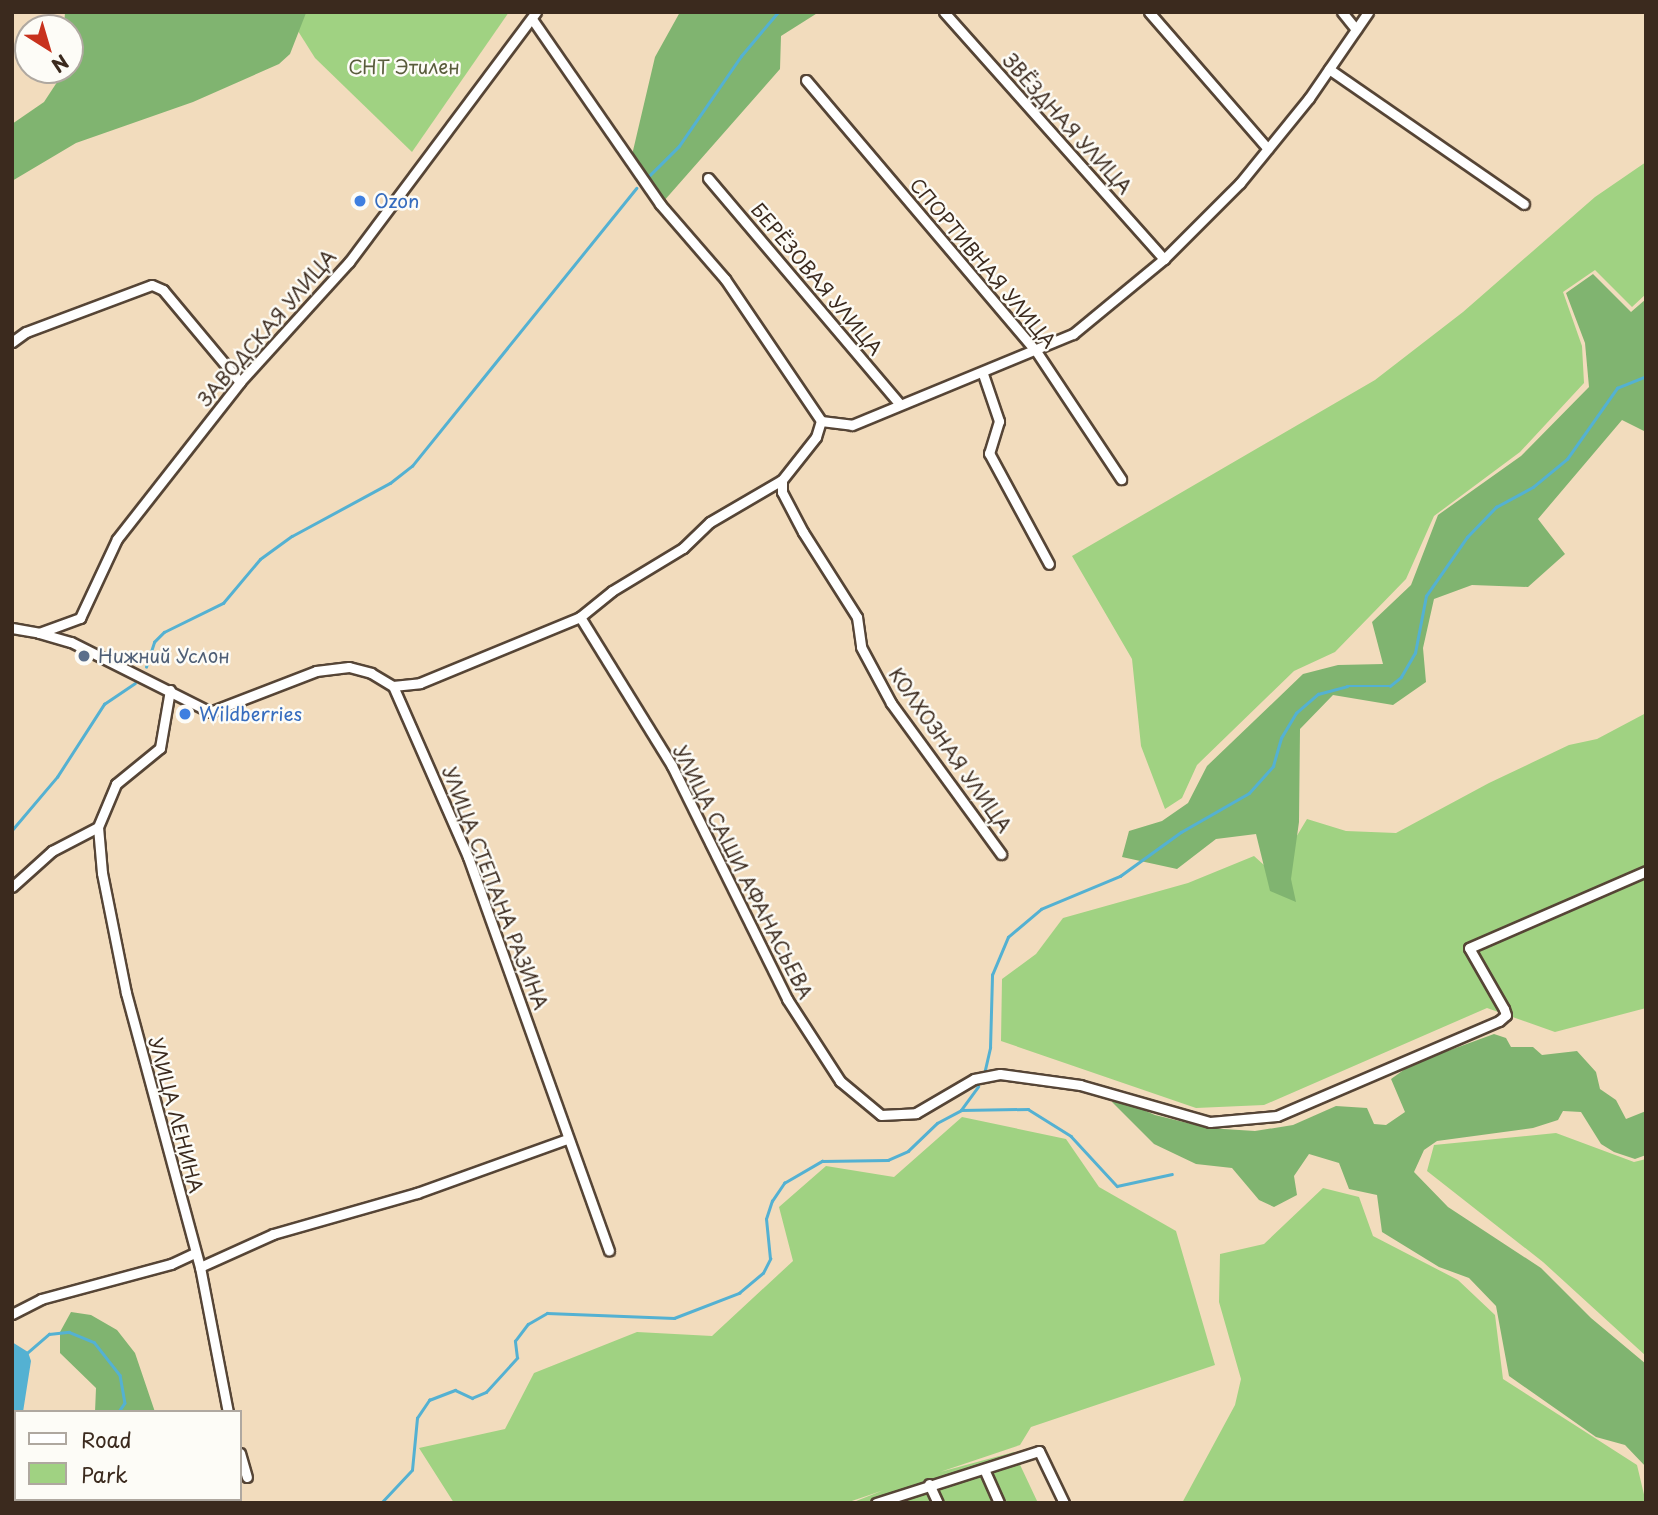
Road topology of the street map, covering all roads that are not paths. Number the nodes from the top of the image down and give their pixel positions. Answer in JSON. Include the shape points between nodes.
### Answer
{"nodes":[{"id":1,"x":944,"y":12,"type":"edge"},
{"id":2,"x":1149,"y":12,"type":"edge"},
{"id":3,"x":1342,"y":12,"type":"edge"},
{"id":4,"x":1368,"y":12,"type":"edge"},
{"id":5,"x":534,"y":16,"type":"edge"},
{"id":6,"x":1356,"y":29,"type":"junction"},
{"id":7,"x":1329,"y":69,"type":"junction"},
{"id":8,"x":806,"y":80,"type":"dead end"},
{"id":9,"x":1268,"y":149,"type":"junction"},
{"id":10,"x":708,"y":178,"type":"dead end"},
{"id":11,"x":1524,"y":204,"type":"dead end"},
{"id":12,"x":1164,"y":258,"type":"junction"},
{"id":13,"x":12,"y":342,"type":"edge"},
{"id":14,"x":1036,"y":351,"type":"junction"},
{"id":15,"x":983,"y":374,"type":"junction"},
{"id":16,"x":240,"y":382,"type":"junction"},
{"id":17,"x":899,"y":402,"type":"junction"},
{"id":18,"x":821,"y":421,"type":"junction"},
{"id":19,"x":1121,"y":479,"type":"dead end"},
{"id":20,"x":782,"y":480,"type":"junction"},
{"id":21,"x":1049,"y":565,"type":"dead end"},
{"id":22,"x":580,"y":617,"type":"junction"},
{"id":23,"x":12,"y":628,"type":"edge"},
{"id":24,"x":39,"y":633,"type":"junction"},
{"id":25,"x":393,"y":685,"type":"junction"},
{"id":26,"x":170,"y":690,"type":"junction"},
{"id":27,"x":97,"y":827,"type":"junction"},
{"id":28,"x":1001,"y":854,"type":"dead end"},
{"id":29,"x":1646,"y":871,"type":"edge"},
{"id":30,"x":12,"y":887,"type":"edge"},
{"id":31,"x":567,"y":1139,"type":"junction"},
{"id":32,"x":609,"y":1251,"type":"dead end"},
{"id":33,"x":195,"y":1253,"type":"junction"},
{"id":34,"x":200,"y":1267,"type":"junction"},
{"id":35,"x":12,"y":1314,"type":"edge"},
{"id":36,"x":228,"y":1410,"type":"edge"},
{"id":37,"x":242,"y":1460,"type":"edge"},
{"id":38,"x":984,"y":1469,"type":"junction"},
{"id":39,"x":247,"y":1477,"type":"dead end"},
{"id":40,"x":929,"y":1484,"type":"junction"},
{"id":41,"x":876,"y":1503,"type":"edge"},
{"id":42,"x":938,"y":1503,"type":"edge"},
{"id":43,"x":999,"y":1503,"type":"edge"},
{"id":44,"x":1064,"y":1503,"type":"edge"}],
"edges":[{"from":1,"to":12,"type":"street","name":"ЗВЁЗДНАЯ УЛИЦА"},
{"from":2,"to":9,"type":"street"},
{"from":3,"to":6,"type":"street"},
{"from":4,"to":6,"type":"street"},
{"from":5,"to":16,"type":"street","name":"ЗАВОДСКАЯ УЛИЦА","via":[[349,262]]},
{"from":5,"to":18,"type":"street","via":[[660,204],[725,279]]},
{"from":6,"to":7,"type":"street"},
{"from":7,"to":9,"type":"street"},
{"from":7,"to":11,"type":"street"},
{"from":8,"to":14,"type":"street","name":"СПОРТИВНАЯ УЛИЦА"},
{"from":9,"to":12,"type":"street"},
{"from":10,"to":17,"type":"street","name":"БЕРЁЗОВАЯ УЛИЦА"},
{"from":12,"to":14,"type":"street","via":[[1084,326]]},
{"from":13,"to":16,"type":"street","via":[[26,331],[152,285],[163,290]]},
{"from":14,"to":15,"type":"street"},
{"from":14,"to":19,"type":"street","name":"СПОРТИВНАЯ УЛИЦА"},
{"from":15,"to":17,"type":"street"},
{"from":15,"to":21,"type":"street","via":[[999,421],[989,453]]},
{"from":16,"to":24,"type":"street","name":"ЗАВОДСКАЯ УЛИЦА","via":[[117,539],[80,618]]},
{"from":17,"to":18,"type":"street","via":[[852,425]]},
{"from":18,"to":20,"type":"street","via":[[816,438]]},
{"from":20,"to":22,"type":"street","via":[[710,522],[683,548],[612,591]]},
{"from":20,"to":28,"type":"street","name":"КОЛХОЗНАЯ УЛИЦА","via":[[782,492],[803,532],[857,617],[862,647],[891,703]]},
{"from":22,"to":25,"type":"street","via":[[420,683]]},
{"from":22,"to":29,"type":"street","name":"УЛИЦА САШИ АФАНАСЬЕВА","via":[[672,766],[787,999],[851,1094],[881,1115],[899,1117],[934,1104],[974,1079],[1000,1074],[1080,1085],[1210,1122],[1277,1116],[1499,1021],[1506,1015],[1504,1009],[1469,948]]},
{"from":23,"to":24,"type":"street"},
{"from":24,"to":26,"type":"street","via":[[71,642]]},
{"from":25,"to":26,"type":"street","via":[[349,667],[316,671],[210,712]]},
{"from":25,"to":31,"type":"street","name":"УЛИЦА СТЕПАНА РАЗИНА","via":[[468,857]]},
{"from":26,"to":27,"type":"street","via":[[160,748],[116,785]]},
{"from":27,"to":30,"type":"street","via":[[52,851]]},
{"from":27,"to":33,"type":"street","name":"УЛИЦА ЛЕНИНА","via":[[125,993]]},
{"from":31,"to":32,"type":"street","name":"УЛИЦА СТЕПАНА РАЗИНА"},
{"from":31,"to":34,"type":"street","via":[[417,1193],[272,1234]]},
{"from":33,"to":34,"type":"street","name":"УЛИЦА ЛЕНИНА"},
{"from":33,"to":35,"type":"street","via":[[171,1264],[41,1299]]},
{"from":34,"to":36,"type":"street","name":"УЛИЦА ЛЕНИНА"},
{"from":37,"to":39,"type":"street"},
{"from":38,"to":40,"type":"street"},
{"from":38,"to":43,"type":"street"},
{"from":38,"to":44,"type":"street","via":[[1039,1451]]},
{"from":40,"to":41,"type":"street"},
{"from":40,"to":42,"type":"street"}]}
